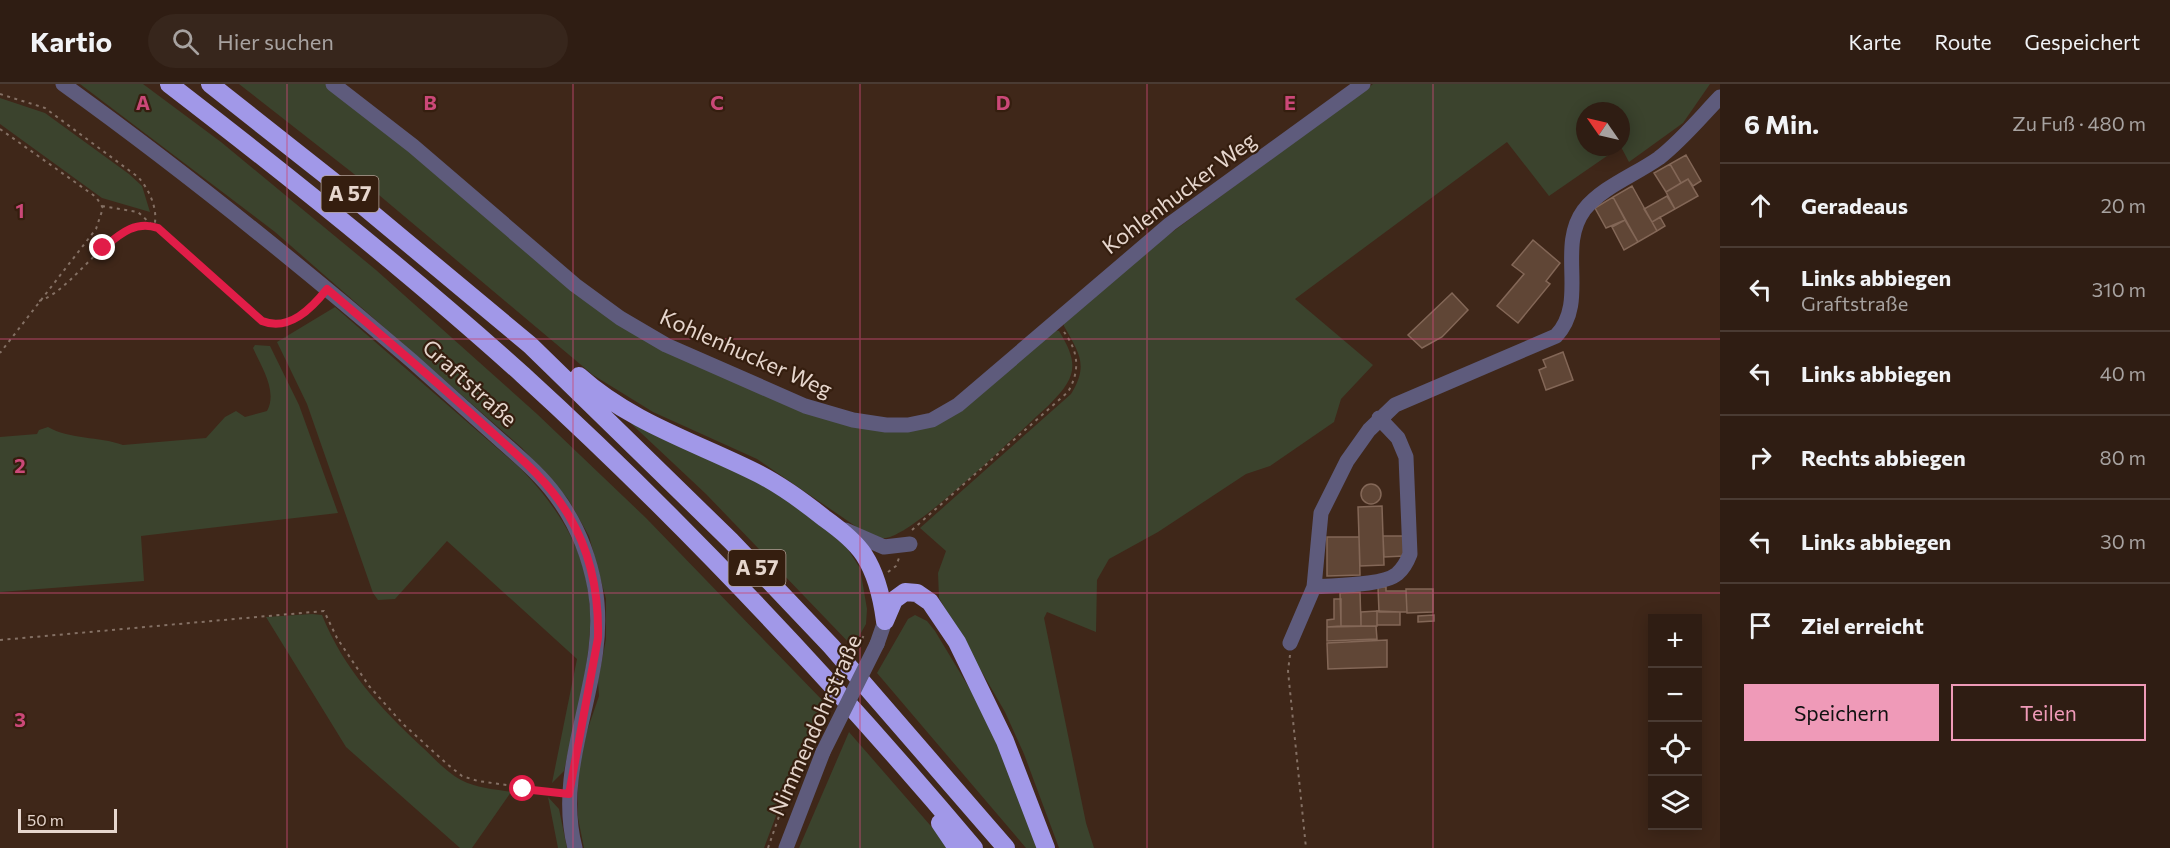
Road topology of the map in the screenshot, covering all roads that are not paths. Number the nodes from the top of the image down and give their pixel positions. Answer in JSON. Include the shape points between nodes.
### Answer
{"nodes":[{"id":1,"x":63,"y":84,"type":"edge"},
{"id":2,"x":169,"y":84,"type":"edge"},
{"id":3,"x":210,"y":84,"type":"edge"},
{"id":4,"x":333,"y":84,"type":"edge"},
{"id":5,"x":1363,"y":84,"type":"edge"},
{"id":6,"x":1720,"y":97,"type":"edge"},
{"id":7,"x":487,"y":309,"type":"junction"},
{"id":8,"x":1379,"y":418,"type":"junction"},
{"id":9,"x":833,"y":524,"type":"junction"},
{"id":10,"x":908,"y":539,"type":"road end"},
{"id":11,"x":1314,"y":587,"type":"junction"},
{"id":12,"x":885,"y":621,"type":"junction"},
{"id":13,"x":1290,"y":644,"type":"road end"},
{"id":14,"x":910,"y":772,"type":"junction"},
{"id":15,"x":575,"y":848,"type":"edge"},
{"id":16,"x":786,"y":848,"type":"edge"},
{"id":17,"x":957,"y":848,"type":"edge"},
{"id":18,"x":974,"y":848,"type":"edge"},
{"id":19,"x":1006,"y":848,"type":"edge"},
{"id":20,"x":1046,"y":848,"type":"edge"}],
"edges":[{"from":1,"to":15,"type":"street","name":"Graftstraße","via":[[327,289],[531,468],[557,497],[580,538],[596,591],[598,638],[569,794]]},
{"from":2,"to":14,"type":"highway","number":"A 57","via":[[323,204],[523,375],[713,559]]},
{"from":3,"to":7,"type":"highway","number":"A 57"},
{"from":4,"to":5,"type":"street","name":"Kohlenhucker Weg","via":[[620,318],[693,357],[818,411],[886,425],[932,420],[972,394],[1170,224]]},
{"from":6,"to":8,"type":"street","via":[[1681,141],[1584,210],[1572,239],[1572,303],[1564,327],[1556,336],[1395,405]]},
{"from":7,"to":9,"type":"highway","via":[[621,408],[761,475]]},
{"from":7,"to":19,"type":"highway","number":"A 57","via":[[530,345],[731,541],[831,646]]},
{"from":8,"to":11,"type":"street","via":[[1328,494],[1317,534]]},
{"from":8,"to":11,"type":"street","via":[[1398,438],[1406,457],[1410,554],[1396,575],[1384,580]]},
{"from":9,"to":10,"type":"street","via":[[885,547]]},
{"from":9,"to":12,"type":"highway","via":[[863,553],[870,566]]},
{"from":11,"to":13,"type":"street"},
{"from":12,"to":16,"type":"street","name":"Nimmendohrstraße","bridge":true,"via":[[823,752]]},
{"from":12,"to":20,"type":"highway","via":[[894,600],[905,592],[922,596],[942,617],[1005,741]]},
{"from":14,"to":17,"type":"highway"},
{"from":14,"to":18,"type":"highway","number":"A 57"}]}
